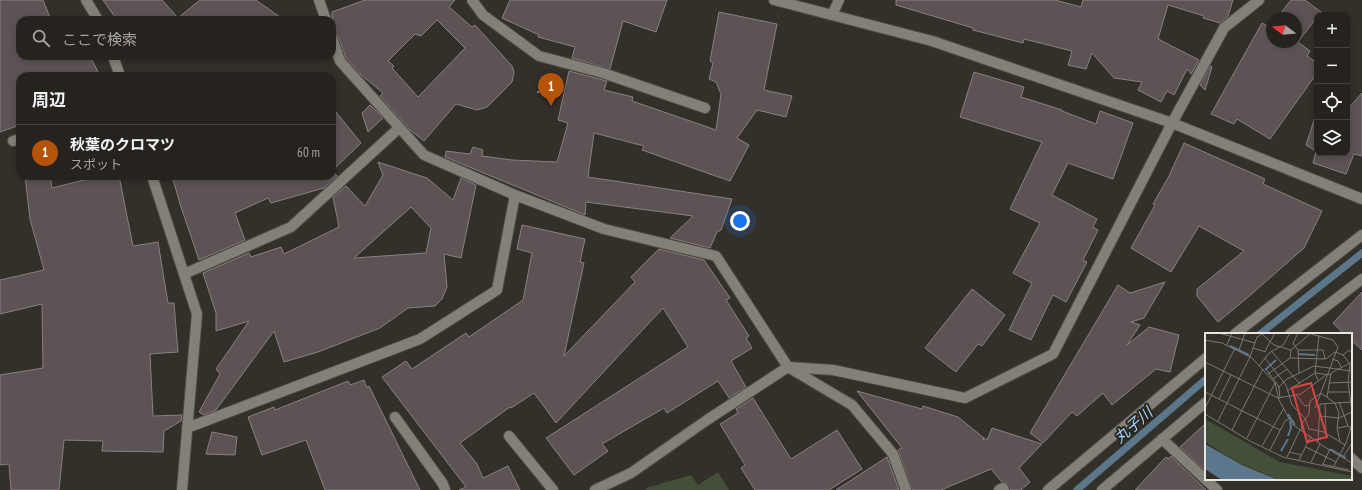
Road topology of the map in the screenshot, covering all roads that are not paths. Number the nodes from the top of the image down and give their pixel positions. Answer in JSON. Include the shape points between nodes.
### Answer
{"nodes":[{"id":1,"x":86,"y":0,"type":"edge"},
{"id":2,"x":319,"y":0,"type":"edge"},
{"id":3,"x":472,"y":0,"type":"edge"},
{"id":4,"x":774,"y":0,"type":"edge"},
{"id":5,"x":839,"y":0,"type":"edge"},
{"id":6,"x":1259,"y":0,"type":"edge"},
{"id":7,"x":832,"y":15,"type":"junction"},
{"id":8,"x":96,"y":16,"type":"edge"},
{"id":9,"x":325,"y":16,"type":"edge"},
{"id":10,"x":336,"y":49,"type":"edge"},
{"id":11,"x":114,"y":60,"type":"edge"},
{"id":12,"x":119,"y":72,"type":"edge"},
{"id":13,"x":705,"y":108,"type":"dead end"},
{"id":14,"x":1172,"y":122,"type":"junction"},
{"id":15,"x":399,"y":128,"type":"junction"},
{"id":16,"x":153,"y":180,"type":"edge"},
{"id":17,"x":515,"y":195,"type":"junction"},
{"id":18,"x":1362,"y":199,"type":"edge"},
{"id":19,"x":1362,"y":235,"type":"edge"},
{"id":20,"x":184,"y":274,"type":"junction"},
{"id":21,"x":1362,"y":279,"type":"edge"},
{"id":22,"x":1237,"y":333,"type":"edge"},
{"id":23,"x":1291,"y":333,"type":"edge"},
{"id":24,"x":1205,"y":359,"type":"edge"},
{"id":25,"x":788,"y":367,"type":"junction"},
{"id":26,"x":1205,"y":403,"type":"edge"},
{"id":27,"x":395,"y":417,"type":"dead end"},
{"id":28,"x":187,"y":428,"type":"junction"},
{"id":29,"x":509,"y":436,"type":"dead end"},
{"id":30,"x":1162,"y":439,"type":"junction"},
{"id":31,"x":1352,"y":459,"type":"edge"},
{"id":32,"x":1362,"y":468,"type":"edge"},
{"id":33,"x":1205,"y":480,"type":"edge"},
{"id":34,"x":1205,"y":480,"type":"edge"},
{"id":35,"x":182,"y":490,"type":"edge"},
{"id":36,"x":445,"y":490,"type":"edge"},
{"id":37,"x":553,"y":490,"type":"edge"},
{"id":38,"x":595,"y":490,"type":"edge"},
{"id":39,"x":906,"y":490,"type":"edge"},
{"id":40,"x":999,"y":490,"type":"edge"},
{"id":41,"x":1004,"y":490,"type":"edge"},
{"id":42,"x":1048,"y":490,"type":"edge"},
{"id":43,"x":1102,"y":490,"type":"edge"},
{"id":44,"x":1216,"y":490,"type":"edge"}],
"edges":[{"from":1,"to":8,"type":"street"},
{"from":2,"to":9,"type":"street"},
{"from":3,"to":13,"type":"street","via":[[483,15],[539,56],[603,73]]},
{"from":4,"to":7,"type":"street"},
{"from":5,"to":7,"type":"street"},
{"from":6,"to":14,"type":"street","via":[[1224,28]]},
{"from":7,"to":14,"type":"street","via":[[932,41]]},
{"from":10,"to":15,"type":"street","via":[[340,60]]},
{"from":11,"to":12,"type":"street"},
{"from":14,"to":18,"type":"street"},
{"from":14,"to":25,"type":"street","via":[[1053,354],[965,398],[832,370]]},
{"from":15,"to":17,"type":"street","via":[[424,155]]},
{"from":15,"to":20,"type":"street","via":[[291,227]]},
{"from":16,"to":20,"type":"street"},
{"from":17,"to":25,"type":"street","via":[[604,229],[716,256]]},
{"from":17,"to":28,"type":"street","via":[[497,290],[420,339]]},
{"from":19,"to":22,"type":"street"},
{"from":20,"to":28,"type":"street","via":[[197,314]]},
{"from":21,"to":23,"type":"street"},
{"from":24,"to":42,"type":"street"},
{"from":25,"to":38,"type":"street","via":[[631,473]]},
{"from":25,"to":39,"type":"street","via":[[852,405],[893,454]]},
{"from":26,"to":30,"type":"street"},
{"from":27,"to":36,"type":"street"},
{"from":28,"to":35,"type":"street"},
{"from":29,"to":37,"type":"street"},
{"from":30,"to":33,"type":"street"},
{"from":30,"to":43,"type":"street"},
{"from":31,"to":32,"type":"street"},
{"from":34,"to":44,"type":"street"},
{"from":40,"to":41,"type":"street"}]}
